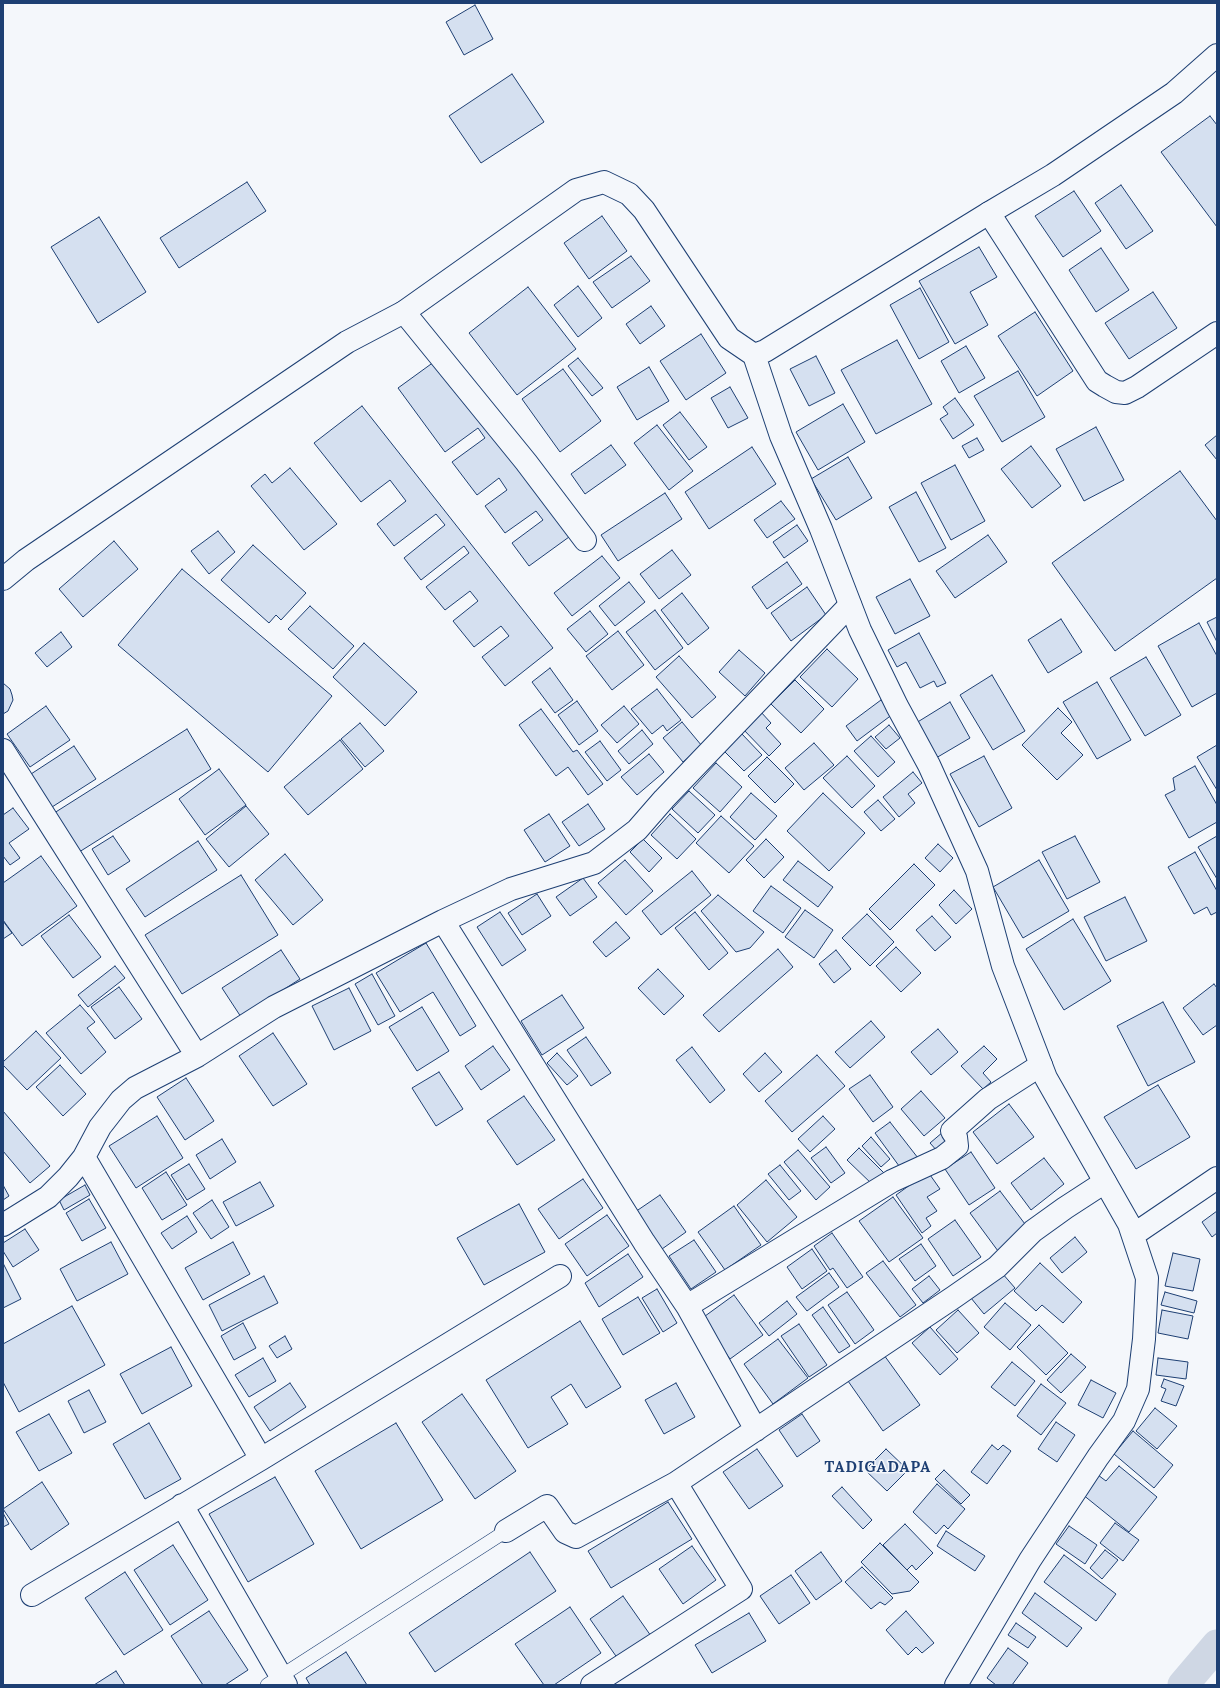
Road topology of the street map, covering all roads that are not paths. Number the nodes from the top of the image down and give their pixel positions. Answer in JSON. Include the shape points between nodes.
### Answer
{"nodes":[{"id":1,"x":1217,"y":55,"type":"edge"},
{"id":2,"x":989,"y":213,"type":"junction"},
{"id":3,"x":404,"y":312,"type":"junction"},
{"id":4,"x":1217,"y":333,"type":"edge"},
{"id":5,"x":754,"y":355,"type":"junction"},
{"id":6,"x":585,"y":540,"type":"dead end"},
{"id":7,"x":3,"y":580,"type":"edge"},
{"id":8,"x":850,"y":605,"type":"junction"},
{"id":9,"x":3,"y":750,"type":"edge"},
{"id":10,"x":443,"y":921,"type":"junction"},
{"id":11,"x":197,"y":1056,"type":"junction"},
{"id":12,"x":1041,"y":1065,"type":"junction"},
{"id":13,"x":84,"y":1157,"type":"junction"},
{"id":14,"x":1217,"y":1178,"type":"edge"},
{"id":15,"x":1106,"y":1182,"type":"junction"},
{"id":16,"x":3,"y":1225,"type":"edge"},
{"id":17,"x":1133,"y":1235,"type":"junction"},
{"id":18,"x":560,"y":1276,"type":"dead end"},
{"id":19,"x":687,"y":1306,"type":"junction"},
{"id":20,"x":756,"y":1430,"type":"junction"},
{"id":21,"x":261,"y":1459,"type":"junction"},
{"id":22,"x":676,"y":1483,"type":"junction"},
{"id":23,"x":182,"y":1505,"type":"junction"},
{"id":24,"x":506,"y":1532,"type":"joint"},
{"id":25,"x":32,"y":1595,"type":"dead end"},
{"id":26,"x":278,"y":1682,"type":"edge"},
{"id":27,"x":592,"y":1685,"type":"edge"},
{"id":28,"x":956,"y":1685,"type":"edge"}],
"edges":[{"from":1,"to":2,"type":"street","via":[[1174,93],[1053,175]]},
{"from":2,"to":4,"type":"street","via":[[1097,381],[1104,386],[1125,393]]},
{"from":2,"to":5,"type":"street","via":[[765,351]]},
{"from":3,"to":5,"type":"street","via":[[576,190],[604,182],[629,194],[644,210],[729,338]]},
{"from":3,"to":6,"type":"street","via":[[526,462]]},
{"from":3,"to":7,"type":"street","via":[[340,347],[26,560]]},
{"from":5,"to":8,"type":"street","via":[[781,436]]},
{"from":8,"to":10,"type":"street","via":[[669,793],[637,830],[618,845],[594,863],[511,888]]},
{"from":8,"to":12,"type":"street","via":[[897,706],[929,765],[977,871],[1003,966]]},
{"from":9,"to":11,"type":"street"},
{"from":10,"to":11,"type":"street","via":[[274,1007]]},
{"from":10,"to":19,"type":"street","via":[[644,1242]]},
{"from":11,"to":13,"type":"street","via":[[152,1077],[121,1100],[100,1127]]},
{"from":12,"to":15,"type":"street"},
{"from":12,"to":19,"type":"street","via":[[988,1099],[952,1131],[957,1146],[942,1158],[892,1181]]},
{"from":13,"to":16,"type":"street","via":[[48,1196]]},
{"from":13,"to":21,"type":"street"},
{"from":14,"to":17,"type":"street"},
{"from":15,"to":17,"type":"street"},
{"from":15,"to":20,"type":"street","via":[[1033,1231],[997,1267]]},
{"from":17,"to":28,"type":"street","via":[[1148,1278],[1138,1389],[1124,1421],[1030,1560]]},
{"from":18,"to":21,"type":"street"},
{"from":19,"to":20,"type":"street"},
{"from":20,"to":22,"type":"street"},
{"from":21,"to":23,"type":"street"},
{"from":22,"to":24,"type":"street","via":[[576,1537],[564,1532],[547,1506]]},
{"from":22,"to":27,"type":"street","via":[[741,1589]]},
{"from":23,"to":25,"type":"street"},
{"from":23,"to":26,"type":"street"},
{"from":24,"to":26,"type":"lane"}]}
